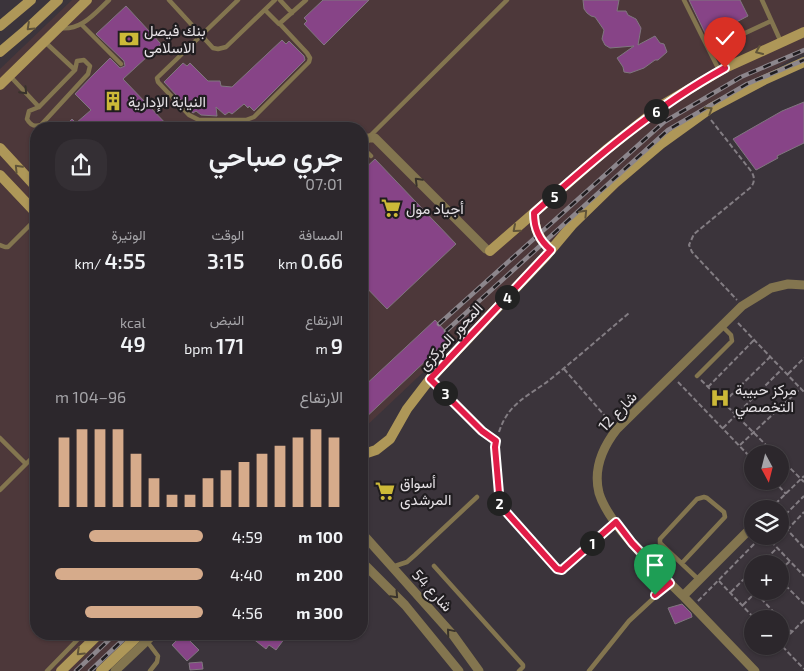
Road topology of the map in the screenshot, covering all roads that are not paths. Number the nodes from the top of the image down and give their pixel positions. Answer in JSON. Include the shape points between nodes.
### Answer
{"nodes":[{"id":1,"x":30,"y":0,"type":"edge"},
{"id":2,"x":48,"y":0,"type":"edge"},
{"id":3,"x":58,"y":0,"type":"edge"},
{"id":4,"x":87,"y":0,"type":"edge"},
{"id":5,"x":109,"y":0,"type":"edge"},
{"id":6,"x":169,"y":0,"type":"edge"},
{"id":7,"x":238,"y":0,"type":"edge"},
{"id":8,"x":275,"y":0,"type":"edge"},
{"id":9,"x":280,"y":0,"type":"edge"},
{"id":10,"x":306,"y":0,"type":"edge"},
{"id":11,"x":507,"y":0,"type":"edge"},
{"id":12,"x":684,"y":0,"type":"edge"},
{"id":13,"x":762,"y":0,"type":"edge"},
{"id":14,"x":265,"y":10,"type":"junction"},
{"id":15,"x":46,"y":11,"type":"junction"},
{"id":16,"x":292,"y":13,"type":"junction"},
{"id":17,"x":771,"y":21,"type":"junction"},
{"id":18,"x":280,"y":24,"type":"junction"},
{"id":19,"x":82,"y":25,"type":"junction"},
{"id":20,"x":0,"y":26,"type":"edge"},
{"id":21,"x":58,"y":28,"type":"junction"},
{"id":22,"x":804,"y":32,"type":"edge"},
{"id":23,"x":202,"y":35,"type":"junction"},
{"id":24,"x":45,"y":41,"type":"junction"},
{"id":25,"x":781,"y":42,"type":"junction"},
{"id":26,"x":709,"y":50,"type":"junction"},
{"id":27,"x":0,"y":52,"type":"edge"},
{"id":28,"x":122,"y":64,"type":"dead end"},
{"id":29,"x":804,"y":64,"type":"edge"},
{"id":30,"x":75,"y":70,"type":"junction"},
{"id":31,"x":719,"y":70,"type":"junction"},
{"id":32,"x":10,"y":76,"type":"junction"},
{"id":33,"x":0,"y":85,"type":"edge"},
{"id":34,"x":39,"y":106,"type":"junction"},
{"id":35,"x":44,"y":122,"type":"edge"},
{"id":36,"x":30,"y":123,"type":"edge"},
{"id":37,"x":368,"y":139,"type":"edge"},
{"id":38,"x":368,"y":141,"type":"edge"},
{"id":39,"x":0,"y":148,"type":"edge"},
{"id":40,"x":368,"y":150,"type":"edge"},
{"id":41,"x":371,"y":156,"type":"dead end"},
{"id":42,"x":0,"y":175,"type":"edge"},
{"id":43,"x":30,"y":180,"type":"edge"},
{"id":44,"x":30,"y":207,"type":"edge"},
{"id":45,"x":534,"y":213,"type":"junction"},
{"id":46,"x":30,"y":225,"type":"edge"},
{"id":47,"x":0,"y":245,"type":"edge"},
{"id":48,"x":551,"y":250,"type":"junction"},
{"id":49,"x":490,"y":251,"type":"joint"},
{"id":50,"x":804,"y":285,"type":"edge"},
{"id":51,"x":721,"y":325,"type":"junction"},
{"id":52,"x":697,"y":376,"type":"road end"},
{"id":53,"x":430,"y":379,"type":"junction"},
{"id":54,"x":0,"y":438,"type":"edge"},
{"id":55,"x":496,"y":441,"type":"road end"},
{"id":56,"x":368,"y":453,"type":"edge"},
{"id":57,"x":30,"y":460,"type":"edge"},
{"id":58,"x":26,"y":464,"type":"junction"},
{"id":59,"x":0,"y":490,"type":"edge"},
{"id":60,"x":477,"y":497,"type":"dead end"},
{"id":61,"x":744,"y":534,"type":"edge"},
{"id":62,"x":368,"y":540,"type":"edge"},
{"id":63,"x":682,"y":563,"type":"junction"},
{"id":64,"x":434,"y":566,"type":"dead end"},
{"id":65,"x":368,"y":567,"type":"edge"},
{"id":66,"x":391,"y":567,"type":"junction"},
{"id":67,"x":699,"y":580,"type":"junction"},
{"id":68,"x":670,"y":583,"type":"junction"},
{"id":69,"x":683,"y":596,"type":"junction"},
{"id":70,"x":77,"y":640,"type":"edge"},
{"id":71,"x":93,"y":640,"type":"edge"},
{"id":72,"x":137,"y":640,"type":"edge"},
{"id":73,"x":139,"y":640,"type":"edge"},
{"id":74,"x":145,"y":640,"type":"edge"},
{"id":75,"x":47,"y":671,"type":"edge"},
{"id":76,"x":61,"y":671,"type":"edge"},
{"id":77,"x":101,"y":671,"type":"edge"},
{"id":78,"x":115,"y":671,"type":"edge"},
{"id":79,"x":150,"y":671,"type":"edge"},
{"id":80,"x":459,"y":671,"type":"edge"},
{"id":81,"x":479,"y":671,"type":"edge"},
{"id":82,"x":519,"y":671,"type":"edge"},
{"id":83,"x":589,"y":671,"type":"edge"},
{"id":84,"x":755,"y":671,"type":"edge"}],
"edges":[{"from":1,"to":20,"type":"main road"},
{"from":2,"to":15,"type":"main road"},
{"from":3,"to":15,"type":"main road"},
{"from":4,"to":21,"type":"main road"},
{"from":5,"to":19,"type":"lane"},
{"from":6,"to":23,"type":"lane"},
{"from":7,"to":23,"type":"lane"},
{"from":8,"to":14,"type":"lane"},
{"from":9,"to":16,"type":"lane"},
{"from":10,"to":16,"type":"lane"},
{"from":11,"to":37,"type":"lane"},
{"from":12,"to":26,"type":"lane"},
{"from":13,"to":17,"type":"lane"},
{"from":14,"to":18,"type":"lane"},
{"from":14,"to":23,"type":"lane","via":[[222,49],[213,48]]},
{"from":15,"to":27,"type":"main road","one_way":true},
{"from":16,"to":18,"type":"lane"},
{"from":17,"to":25,"type":"lane"},
{"from":17,"to":26,"type":"lane"},
{"from":18,"to":23,"type":"lane","via":[[307,53],[309,62],[254,117],[246,120],[198,120],[189,115],[158,82],[157,78]]},
{"from":19,"to":21,"type":"lane"},
{"from":19,"to":28,"type":"lane"},
{"from":21,"to":24,"type":"main road"},
{"from":22,"to":25,"type":"main road"},
{"from":24,"to":30,"type":"lane"},
{"from":24,"to":32,"type":"main road"},
{"from":25,"to":31,"type":"main road","one_way":true},
{"from":26,"to":31,"type":"lane"},
{"from":48,"to":29,"type":"main road","name":"المحور المركزى","one_way":true,"via":[[615,183],[661,144],[737,93]]},
{"from":30,"to":34,"type":"lane"},
{"from":30,"to":35,"type":"lane","via":[[78,61],[87,61],[90,66],[88,74]]},
{"from":31,"to":45,"type":"main road","via":[[635,126]]},
{"from":32,"to":33,"type":"main road"},
{"from":32,"to":34,"type":"lane","one_way":true},
{"from":34,"to":36,"type":"lane","via":[[27,115]]},
{"from":49,"to":38,"type":"street","one_way":true,"via":[[375,138]]},
{"from":43,"to":39,"type":"main road","one_way":true},
{"from":40,"to":41,"type":"lane"},
{"from":42,"to":44,"type":"main road"},
{"from":45,"to":48,"type":"main road","via":[[538,234]]},
{"from":45,"to":49,"type":"main road","one_way":true},
{"from":46,"to":47,"type":"lane","via":[[8,246]]},
{"from":48,"to":53,"type":"main road","name":"المحور المركزى"},
{"from":50,"to":51,"type":"street","name":"شارع 12","via":[[771,288],[742,306]]},
{"from":51,"to":52,"type":"lane","via":[[731,335],[732,341]]},
{"from":51,"to":68,"type":"street","name":"شارع 12","via":[[617,429],[600,458],[599,492],[606,508],[632,543]]},
{"from":53,"to":55,"type":"street"},
{"from":53,"to":56,"type":"main road","name":"المحور المركزى","via":[[390,439]]},
{"from":54,"to":58,"type":"lane"},
{"from":57,"to":58,"type":"lane"},
{"from":58,"to":59,"type":"lane"},
{"from":60,"to":66,"type":"lane","via":[[411,559]]},
{"from":61,"to":67,"type":"street"},
{"from":62,"to":66,"type":"street","name":"شارع 54"},
{"from":63,"to":63,"type":"lane","via":[[661,545],[660,540],[697,499],[704,496],[724,512],[725,517]]},
{"from":63,"to":67,"type":"lane"},
{"from":64,"to":82,"type":"lane","via":[[523,665]]},
{"from":65,"to":80,"type":"street","name":"شارع 54","one_way":true},
{"from":81,"to":66,"type":"street","name":"شارع 54","one_way":true,"via":[[453,635]]},
{"from":67,"to":69,"type":"street"},
{"from":68,"to":69,"type":"street","name":"شارع 12"},
{"from":68,"to":83,"type":"lane","via":[[629,621]]},
{"from":69,"to":84,"type":"street","name":"شارع 12"},
{"from":70,"to":75,"type":"lane"},
{"from":71,"to":76,"type":"main road","one_way":true},
{"from":72,"to":77,"type":"main road"},
{"from":73,"to":78,"type":"street"},
{"from":74,"to":79,"type":"lane","via":[[158,656]]}]}
